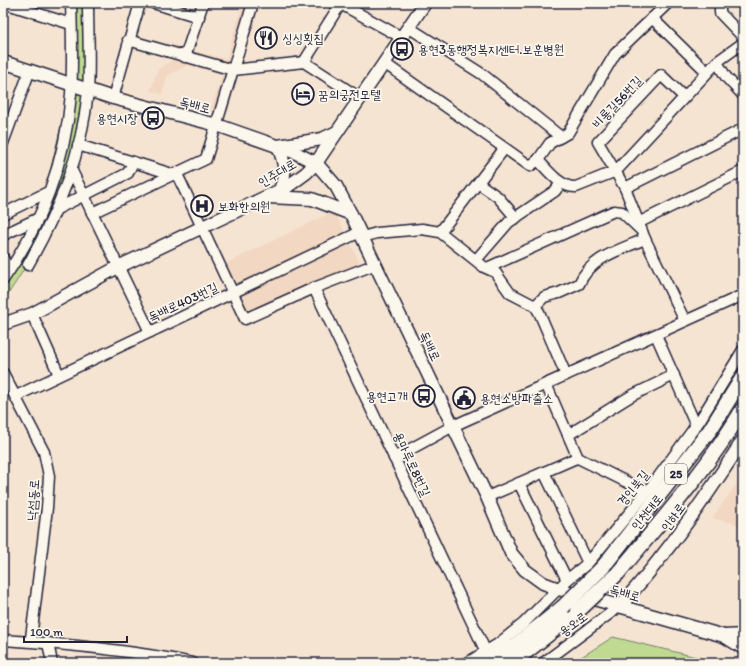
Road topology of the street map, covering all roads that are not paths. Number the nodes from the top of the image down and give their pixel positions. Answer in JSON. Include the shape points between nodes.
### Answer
{"nodes":[{"id":1,"x":4,"y":3,"type":"edge"},
{"id":2,"x":71,"y":3,"type":"edge"},
{"id":3,"x":88,"y":3,"type":"edge"},
{"id":4,"x":140,"y":3,"type":"edge"},
{"id":5,"x":153,"y":3,"type":"edge"},
{"id":6,"x":203,"y":3,"type":"edge"},
{"id":7,"x":253,"y":3,"type":"edge"},
{"id":8,"x":339,"y":3,"type":"edge"},
{"id":9,"x":424,"y":3,"type":"edge"},
{"id":10,"x":668,"y":3,"type":"edge"},
{"id":11,"x":720,"y":3,"type":"edge"},
{"id":12,"x":198,"y":17,"type":"junction"},
{"id":13,"x":652,"y":18,"type":"junction"},
{"id":14,"x":71,"y":24,"type":"junction"},
{"id":15,"x":408,"y":27,"type":"junction"},
{"id":16,"x":401,"y":37,"type":"junction"},
{"id":17,"x":743,"y":37,"type":"edge"},
{"id":18,"x":128,"y":40,"type":"junction"},
{"id":19,"x":743,"y":43,"type":"edge"},
{"id":20,"x":186,"y":55,"type":"junction"},
{"id":21,"x":3,"y":62,"type":"edge"},
{"id":22,"x":304,"y":62,"type":"junction"},
{"id":23,"x":716,"y":62,"type":"junction"},
{"id":24,"x":384,"y":63,"type":"junction"},
{"id":25,"x":30,"y":70,"type":"junction"},
{"id":26,"x":233,"y":70,"type":"junction"},
{"id":27,"x":707,"y":72,"type":"junction"},
{"id":28,"x":71,"y":84,"type":"junction"},
{"id":29,"x":88,"y":90,"type":"junction"},
{"id":30,"x":743,"y":95,"type":"edge"},
{"id":31,"x":684,"y":97,"type":"junction"},
{"id":32,"x":113,"y":98,"type":"junction"},
{"id":33,"x":360,"y":98,"type":"junction"},
{"id":34,"x":217,"y":125,"type":"junction"},
{"id":35,"x":743,"y":129,"type":"edge"},
{"id":36,"x":338,"y":132,"type":"junction"},
{"id":37,"x":561,"y":137,"type":"junction"},
{"id":38,"x":3,"y":143,"type":"edge"},
{"id":39,"x":78,"y":145,"type":"junction"},
{"id":40,"x":278,"y":146,"type":"junction"},
{"id":41,"x":504,"y":148,"type":"junction"},
{"id":42,"x":538,"y":160,"type":"junction"},
{"id":43,"x":133,"y":162,"type":"junction"},
{"id":44,"x":316,"y":163,"type":"junction"},
{"id":45,"x":72,"y":171,"type":"junction"},
{"id":46,"x":616,"y":171,"type":"junction"},
{"id":47,"x":743,"y":171,"type":"edge"},
{"id":48,"x":175,"y":174,"type":"junction"},
{"id":49,"x":478,"y":183,"type":"junction"},
{"id":50,"x":561,"y":183,"type":"junction"},
{"id":51,"x":625,"y":188,"type":"junction"},
{"id":52,"x":280,"y":190,"type":"junction"},
{"id":53,"x":48,"y":192,"type":"junction"},
{"id":54,"x":83,"y":196,"type":"junction"},
{"id":55,"x":266,"y":197,"type":"junction"},
{"id":56,"x":57,"y":209,"type":"junction"},
{"id":57,"x":92,"y":213,"type":"junction"},
{"id":58,"x":3,"y":214,"type":"edge"},
{"id":59,"x":352,"y":214,"type":"junction"},
{"id":60,"x":39,"y":218,"type":"junction"},
{"id":61,"x":516,"y":218,"type":"junction"},
{"id":62,"x":202,"y":227,"type":"junction"},
{"id":63,"x":643,"y":231,"type":"junction"},
{"id":64,"x":440,"y":232,"type":"junction"},
{"id":65,"x":361,"y":234,"type":"junction"},
{"id":66,"x":3,"y":235,"type":"edge"},
{"id":67,"x":3,"y":258,"type":"edge"},
{"id":68,"x":476,"y":260,"type":"junction"},
{"id":69,"x":28,"y":264,"type":"dead end"},
{"id":70,"x":376,"y":264,"type":"junction"},
{"id":71,"x":118,"y":267,"type":"junction"},
{"id":72,"x":487,"y":268,"type":"junction"},
{"id":73,"x":9,"y":271,"type":"junction"},
{"id":74,"x":3,"y":280,"type":"edge"},
{"id":75,"x":314,"y":288,"type":"junction"},
{"id":76,"x":232,"y":293,"type":"junction"},
{"id":77,"x":743,"y":295,"type":"edge"},
{"id":78,"x":535,"y":306,"type":"junction"},
{"id":79,"x":32,"y":314,"type":"junction"},
{"id":80,"x":685,"y":321,"type":"junction"},
{"id":81,"x":3,"y":324,"type":"edge"},
{"id":82,"x":150,"y":332,"type":"junction"},
{"id":83,"x":656,"y":334,"type":"junction"},
{"id":84,"x":743,"y":350,"type":"edge"},
{"id":85,"x":3,"y":373,"type":"edge"},
{"id":86,"x":59,"y":375,"type":"junction"},
{"id":87,"x":566,"y":375,"type":"junction"},
{"id":88,"x":674,"y":375,"type":"junction"},
{"id":89,"x":743,"y":377,"type":"edge"},
{"id":90,"x":546,"y":384,"type":"junction"},
{"id":91,"x":16,"y":396,"type":"junction"},
{"id":92,"x":743,"y":409,"type":"edge"},
{"id":93,"x":453,"y":426,"type":"junction"},
{"id":94,"x":696,"y":426,"type":"junction"},
{"id":95,"x":568,"y":435,"type":"junction"},
{"id":96,"x":743,"y":440,"type":"edge"},
{"id":97,"x":394,"y":458,"type":"junction"},
{"id":98,"x":578,"y":458,"type":"junction"},
{"id":99,"x":544,"y":472,"type":"junction"},
{"id":100,"x":519,"y":483,"type":"junction"},
{"id":101,"x":647,"y":492,"type":"junction"},
{"id":102,"x":487,"y":497,"type":"junction"},
{"id":103,"x":588,"y":563,"type":"junction"},
{"id":104,"x":563,"y":585,"type":"junction"},
{"id":105,"x":620,"y":606,"type":"junction"},
{"id":106,"x":743,"y":635,"type":"edge"},
{"id":107,"x":724,"y":636,"type":"junction"},
{"id":108,"x":31,"y":638,"type":"dead end"},
{"id":109,"x":3,"y":640,"type":"edge"},
{"id":110,"x":48,"y":643,"type":"junction"},
{"id":111,"x":743,"y":648,"type":"edge"},
{"id":112,"x":486,"y":657,"type":"edge"},
{"id":113,"x":52,"y":663,"type":"edge"},
{"id":114,"x":193,"y":663,"type":"edge"},
{"id":115,"x":467,"y":663,"type":"edge"},
{"id":116,"x":509,"y":663,"type":"edge"},
{"id":117,"x":543,"y":663,"type":"edge"}],
"edges":[{"from":1,"to":14,"type":"street"},
{"from":2,"to":14,"type":"street"},
{"from":3,"to":29,"type":"street"},
{"from":4,"to":18,"type":"street"},
{"from":5,"to":12,"type":"street"},
{"from":6,"to":12,"type":"street"},
{"from":7,"to":26,"type":"street"},
{"from":8,"to":16,"type":"street"},
{"from":8,"to":22,"type":"street"},
{"from":9,"to":15,"type":"main road","name":"인주대로"},
{"from":10,"to":13,"type":"street"},
{"from":11,"to":17,"type":"street","via":[[720,13]]},
{"from":12,"to":20,"type":"street"},
{"from":13,"to":27,"type":"street"},
{"from":13,"to":37,"type":"street","via":[[615,54],[568,133]]},
{"from":14,"to":28,"type":"street"},
{"from":15,"to":16,"type":"main road","name":"인주대로"},
{"from":15,"to":37,"type":"street","via":[[482,74]]},
{"from":16,"to":24,"type":"main road","name":"인주대로"},
{"from":18,"to":20,"type":"street"},
{"from":18,"to":32,"type":"street"},
{"from":19,"to":23,"type":"street"},
{"from":20,"to":26,"type":"street"},
{"from":21,"to":25,"type":"main road","name":"독배로"},
{"from":22,"to":26,"type":"street"},
{"from":22,"to":33,"type":"street"},
{"from":23,"to":27,"type":"street"},
{"from":23,"to":30,"type":"street"},
{"from":24,"to":33,"type":"main road","name":"인주대로"},
{"from":24,"to":41,"type":"street"},
{"from":25,"to":28,"type":"main road","name":"독배로"},
{"from":25,"to":38,"type":"street"},
{"from":26,"to":34,"type":"street"},
{"from":27,"to":31,"type":"street"},
{"from":28,"to":29,"type":"main road","name":"독배로"},
{"from":28,"to":53,"type":"street","via":[[63,141]]},
{"from":29,"to":32,"type":"main road","name":"독배로"},
{"from":29,"to":39,"type":"street"},
{"from":31,"to":46,"type":"street"},
{"from":31,"to":46,"type":"street","name":"비룡길56번길","via":[[661,75],[598,142]]},
{"from":32,"to":34,"type":"main road","name":"독배로"},
{"from":33,"to":36,"type":"main road","name":"인주대로"},
{"from":34,"to":40,"type":"main road","name":"독배로"},
{"from":34,"to":48,"type":"street","via":[[206,159]]},
{"from":35,"to":51,"type":"street"},
{"from":36,"to":40,"type":"main road","via":[[322,139]]},
{"from":36,"to":44,"type":"main road","name":"인주대로"},
{"from":37,"to":42,"type":"street","via":[[550,143]]},
{"from":39,"to":43,"type":"street"},
{"from":39,"to":45,"type":"street"},
{"from":40,"to":44,"type":"main road","name":"독배로"},
{"from":40,"to":52,"type":"main road","via":[[284,160],[285,176]]},
{"from":41,"to":42,"type":"street","via":[[530,166]]},
{"from":41,"to":49,"type":"street"},
{"from":42,"to":50,"type":"street"},
{"from":43,"to":48,"type":"street"},
{"from":43,"to":54,"type":"street","via":[[128,173]]},
{"from":44,"to":52,"type":"main road","name":"인주대로"},
{"from":44,"to":59,"type":"main road","name":"독배로","via":[[336,186]]},
{"from":45,"to":54,"type":"street"},
{"from":45,"to":56,"type":"street"},
{"from":46,"to":50,"type":"street","via":[[576,187]]},
{"from":46,"to":51,"type":"street"},
{"from":47,"to":63,"type":"street"},
{"from":48,"to":57,"type":"street"},
{"from":48,"to":62,"type":"street"},
{"from":49,"to":61,"type":"street","via":[[498,197]]},
{"from":49,"to":64,"type":"street"},
{"from":50,"to":61,"type":"street","via":[[555,191]]},
{"from":51,"to":63,"type":"street"},
{"from":52,"to":55,"type":"main road","name":"인주대로"},
{"from":53,"to":58,"type":"street"},
{"from":53,"to":60,"type":"street"},
{"from":54,"to":56,"type":"street"},
{"from":54,"to":57,"type":"street"},
{"from":55,"to":59,"type":"main road","via":[[312,199]]},
{"from":55,"to":62,"type":"main road","name":"인주대로"},
{"from":56,"to":69,"type":"street"},
{"from":57,"to":71,"type":"street"},
{"from":59,"to":65,"type":"main road","name":"독배로"},
{"from":60,"to":66,"type":"street"},
{"from":60,"to":73,"type":"street"},
{"from":61,"to":68,"type":"street","via":[[509,222]]},
{"from":62,"to":71,"type":"main road","name":"인주대로"},
{"from":62,"to":76,"type":"street"},
{"from":63,"to":72,"type":"street","via":[[622,212],[617,211]]},
{"from":63,"to":78,"type":"street","via":[[601,258],[582,277],[579,284],[544,297]]},
{"from":63,"to":80,"type":"street"},
{"from":64,"to":65,"type":"street","name":"독배로403번길","via":[[422,229]]},
{"from":64,"to":68,"type":"street"},
{"from":65,"to":70,"type":"main road","name":"독배로"},
{"from":65,"to":76,"type":"street","name":"독배로403번길"},
{"from":67,"to":73,"type":"street"},
{"from":68,"to":72,"type":"street"},
{"from":70,"to":75,"type":"street"},
{"from":70,"to":93,"type":"main road","name":"독배로"},
{"from":71,"to":79,"type":"main road","name":"인주대로"},
{"from":71,"to":82,"type":"street"},
{"from":72,"to":78,"type":"street","via":[[499,276],[510,293]]},
{"from":73,"to":74,"type":"street"},
{"from":75,"to":76,"type":"street","via":[[245,319]]},
{"from":75,"to":97,"type":"street","name":"용마루로8번길"},
{"from":76,"to":82,"type":"street","name":"독배로403번길"},
{"from":77,"to":80,"type":"street"},
{"from":78,"to":87,"type":"street"},
{"from":79,"to":81,"type":"main road","name":"인주대로"},
{"from":79,"to":86,"type":"street"},
{"from":80,"to":83,"type":"street"},
{"from":82,"to":86,"type":"street","name":"독배로403번길"},
{"from":83,"to":87,"type":"street"},
{"from":83,"to":88,"type":"street"},
{"from":84,"to":94,"type":"street","name":"경인북길"},
{"from":85,"to":91,"type":"street","name":"낙섬동로"},
{"from":86,"to":91,"type":"street","name":"독배로403번길"},
{"from":87,"to":90,"type":"street"},
{"from":88,"to":94,"type":"street"},
{"from":88,"to":95,"type":"street","via":[[631,396]]},
{"from":89,"to":112,"type":"highway","name":"인천대로","number":"25","bridge":true,"via":[[710,430],[603,567],[563,607],[516,645]]},
{"from":90,"to":93,"type":"street"},
{"from":90,"to":95,"type":"street"},
{"from":91,"to":108,"type":"street","name":"낙섬동로","via":[[44,452],[49,476]]},
{"from":92,"to":116,"type":"highway","name":"인천대로","number":"25","bridge":true,"via":[[724,441],[618,573],[578,611]]},
{"from":93,"to":97,"type":"street"},
{"from":93,"to":102,"type":"main road","name":"독배로"},
{"from":94,"to":101,"type":"street","name":"경인북길"},
{"from":95,"to":98,"type":"street"},
{"from":96,"to":105,"type":"main road","name":"인하로","via":[[722,473],[647,575]]},
{"from":97,"to":112,"type":"street","name":"용마루로8번길"},
{"from":98,"to":99,"type":"street"},
{"from":98,"to":101,"type":"street"},
{"from":99,"to":100,"type":"street"},
{"from":99,"to":103,"type":"street"},
{"from":100,"to":102,"type":"street"},
{"from":100,"to":104,"type":"street"},
{"from":101,"to":103,"type":"street","name":"경인북길"},
{"from":102,"to":104,"type":"main road","name":"독배로","via":[[511,553],[525,570],[542,582]]},
{"from":103,"to":104,"type":"street","name":"경인북길"},
{"from":104,"to":105,"type":"main road","name":"독배로"},
{"from":104,"to":112,"type":"street","name":"경인북길"},
{"from":105,"to":107,"type":"main road","name":"독배로"},
{"from":105,"to":117,"type":"street","name":"용오로"},
{"from":106,"to":107,"type":"main road","name":"독배로"},
{"from":107,"to":111,"type":"main road","name":"독배로"},
{"from":109,"to":110,"type":"street"},
{"from":110,"to":113,"type":"street"},
{"from":110,"to":114,"type":"street","via":[[160,656]]},
{"from":112,"to":115,"type":"street","name":"경인북길"}]}
